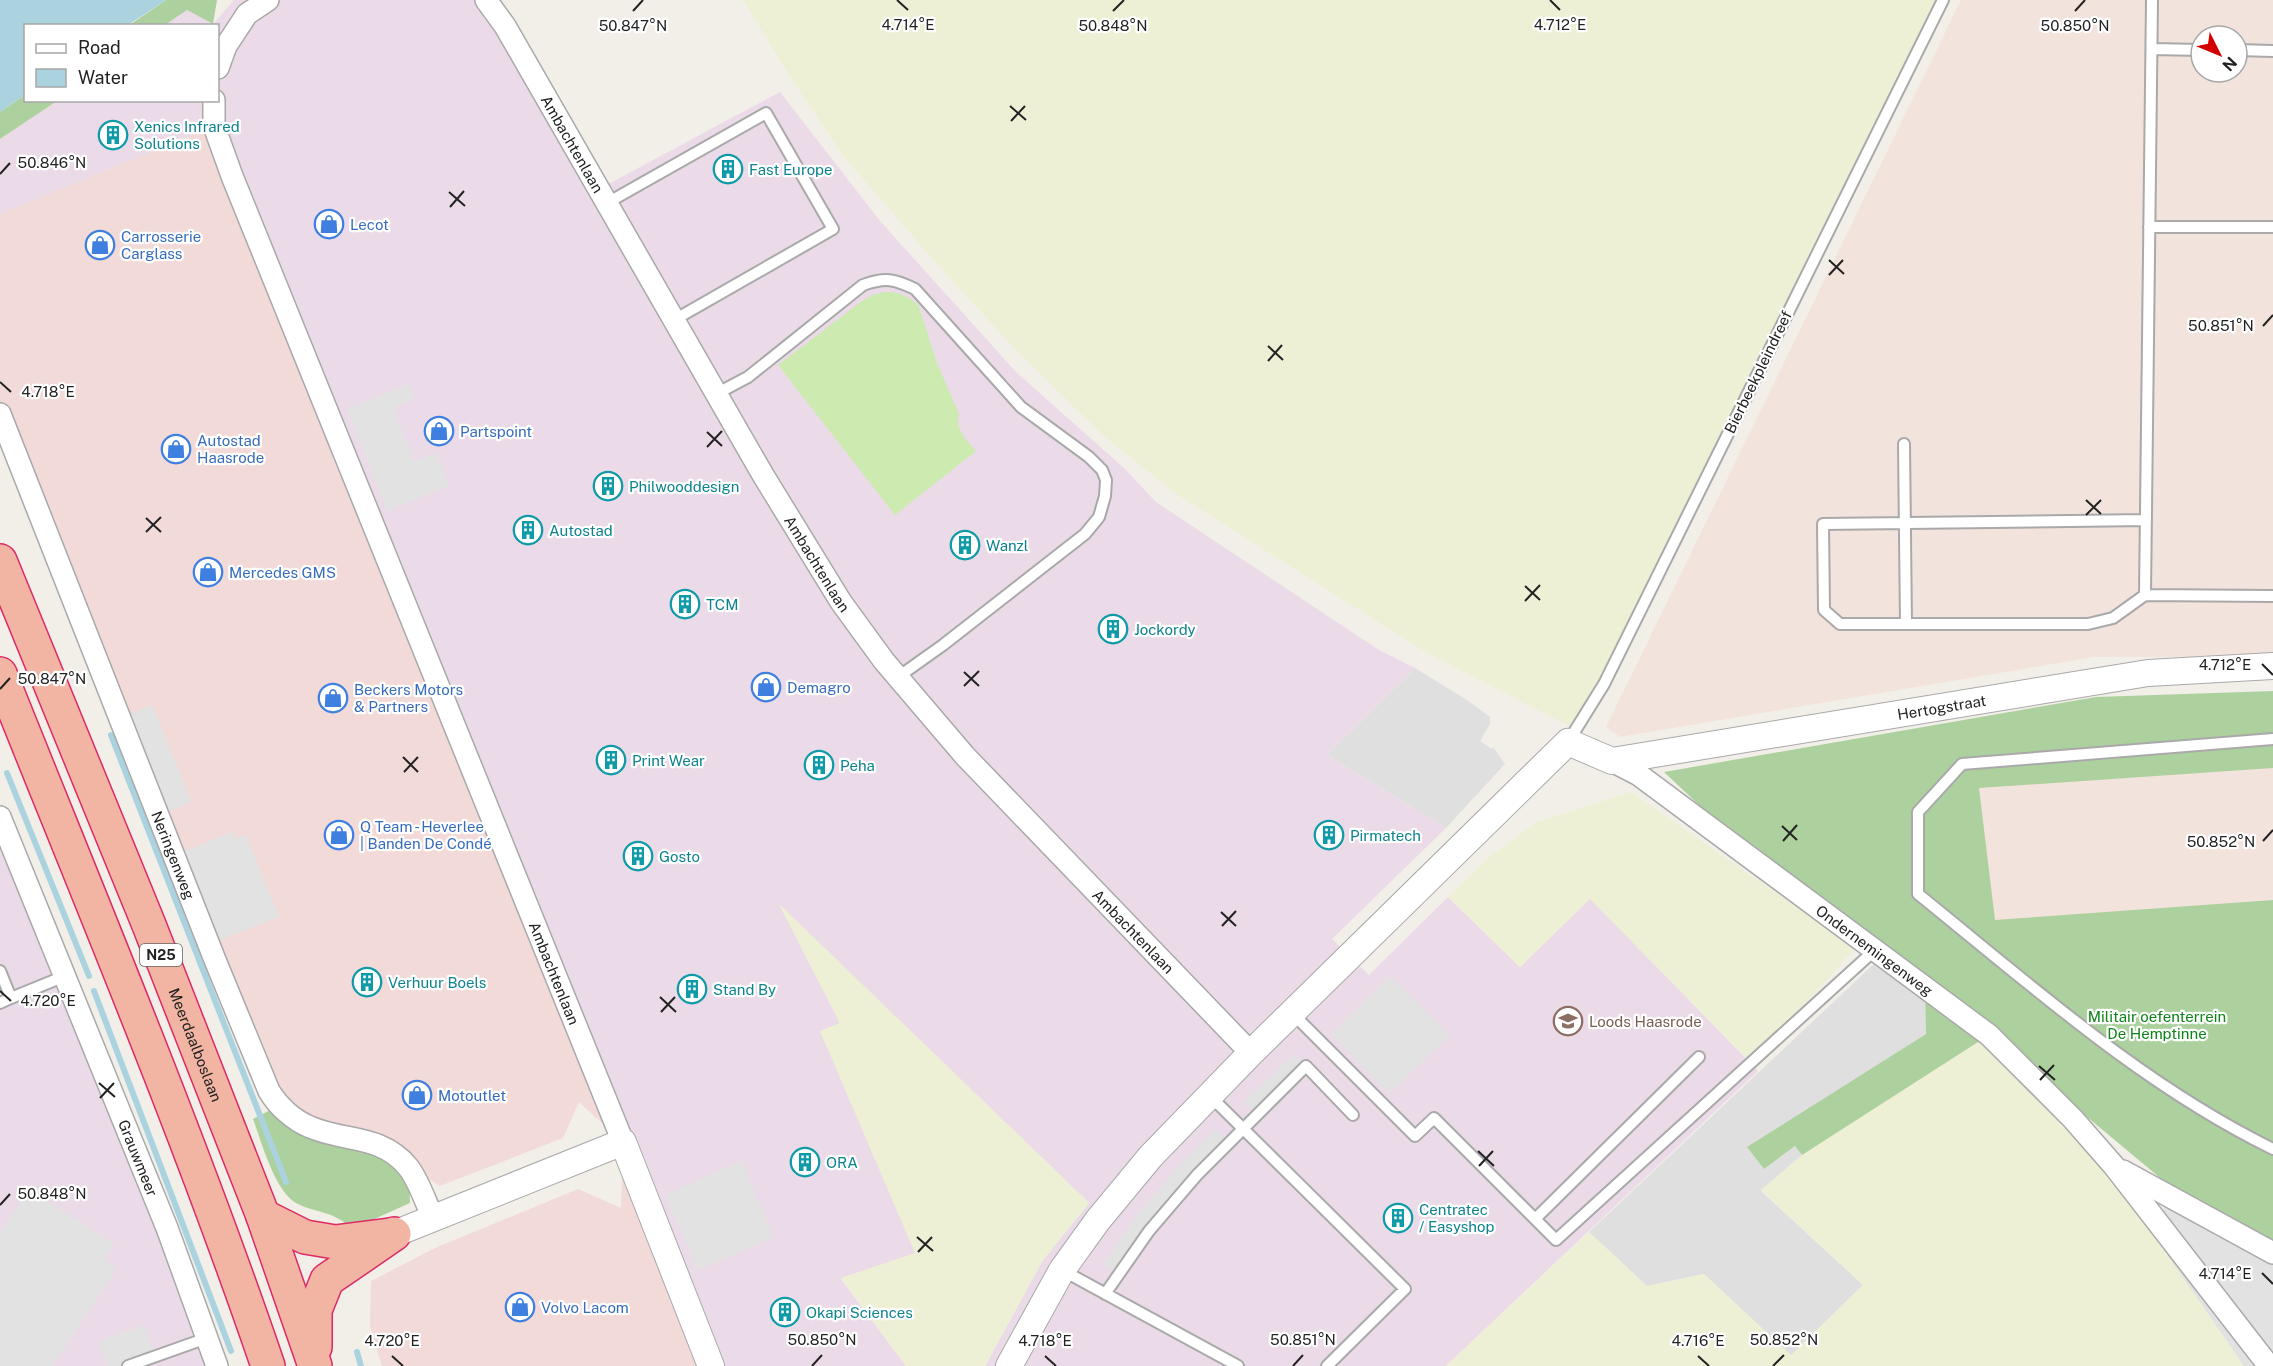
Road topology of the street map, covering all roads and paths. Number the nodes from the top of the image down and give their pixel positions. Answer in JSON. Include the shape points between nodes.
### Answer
{"nodes":[{"id":1,"x":268,"y":0,"type":"edge"},
{"id":2,"x":486,"y":0,"type":"edge"},
{"id":3,"x":1943,"y":0,"type":"edge"},
{"id":4,"x":2152,"y":0,"type":"edge"},
{"id":5,"x":2152,"y":49,"type":"junction"},
{"id":6,"x":2189,"y":50,"type":"edge"},
{"id":7,"x":2249,"y":50,"type":"edge"},
{"id":8,"x":2273,"y":51,"type":"edge"},
{"id":9,"x":219,"y":65,"type":"edge"},
{"id":10,"x":214,"y":102,"type":"edge"},
{"id":11,"x":607,"y":203,"type":"junction"},
{"id":12,"x":2149,"y":227,"type":"junction"},
{"id":13,"x":2273,"y":227,"type":"edge"},
{"id":14,"x":674,"y":320,"type":"junction"},
{"id":15,"x":716,"y":394,"type":"junction"},
{"id":16,"x":0,"y":414,"type":"edge"},
{"id":17,"x":1904,"y":444,"type":"dead end"},
{"id":18,"x":2145,"y":520,"type":"junction"},
{"id":19,"x":1906,"y":523,"type":"junction"},
{"id":20,"x":0,"y":561,"type":"edge"},
{"id":21,"x":2145,"y":595,"type":"junction"},
{"id":22,"x":2273,"y":596,"type":"edge"},
{"id":23,"x":1906,"y":624,"type":"junction"},
{"id":24,"x":2273,"y":666,"type":"edge"},
{"id":25,"x":0,"y":674,"type":"edge"},
{"id":26,"x":898,"y":677,"type":"junction"},
{"id":27,"x":2273,"y":739,"type":"edge"},
{"id":28,"x":1568,"y":742,"type":"junction"},
{"id":29,"x":1612,"y":761,"type":"junction"},
{"id":30,"x":0,"y":817,"type":"edge"},
{"id":31,"x":1876,"y":950,"type":"junction"},
{"id":32,"x":0,"y":971,"type":"edge"},
{"id":33,"x":65,"y":976,"type":"junction"},
{"id":34,"x":11,"y":998,"type":"junction"},
{"id":35,"x":0,"y":1003,"type":"edge"},
{"id":36,"x":1293,"y":1013,"type":"junction"},
{"id":37,"x":1251,"y":1053,"type":"junction"},
{"id":38,"x":1699,"y":1057,"type":"dead end"},
{"id":39,"x":1210,"y":1096,"type":"junction"},
{"id":40,"x":1353,"y":1115,"type":"dead end"},
{"id":41,"x":1242,"y":1128,"type":"junction"},
{"id":42,"x":623,"y":1142,"type":"junction"},
{"id":43,"x":2273,"y":1149,"type":"edge"},
{"id":44,"x":2114,"y":1166,"type":"junction"},
{"id":45,"x":263,"y":1216,"type":"junction"},
{"id":46,"x":433,"y":1218,"type":"junction"},
{"id":47,"x":1535,"y":1219,"type":"junction"},
{"id":48,"x":394,"y":1234,"type":"junction"},
{"id":49,"x":2273,"y":1253,"type":"edge"},
{"id":50,"x":230,"y":1254,"type":"junction"},
{"id":51,"x":1062,"y":1270,"type":"junction"},
{"id":52,"x":327,"y":1280,"type":"junction"},
{"id":53,"x":290,"y":1293,"type":"junction"},
{"id":54,"x":1105,"y":1294,"type":"junction"},
{"id":55,"x":207,"y":1338,"type":"junction"},
{"id":56,"x":156,"y":1361,"type":"edge"},
{"id":57,"x":128,"y":1366,"type":"edge"},
{"id":58,"x":217,"y":1366,"type":"edge"},
{"id":59,"x":268,"y":1366,"type":"edge"},
{"id":60,"x":315,"y":1366,"type":"edge"},
{"id":61,"x":711,"y":1366,"type":"edge"},
{"id":62,"x":1009,"y":1366,"type":"edge"},
{"id":63,"x":1238,"y":1366,"type":"edge"},
{"id":64,"x":1327,"y":1366,"type":"edge"},
{"id":65,"x":2269,"y":1366,"type":"edge"}],
"edges":[{"from":1,"to":9,"type":"street","via":[[248,14],[226,46]]},
{"from":2,"to":11,"type":"street","name":"Ambachtenlaan","via":[[505,26]]},
{"from":3,"to":28,"type":"lane","name":"Bierbeekpleindreef","via":[[1604,684]]},
{"from":4,"to":5,"type":"lane"},
{"from":5,"to":6,"type":"lane"},
{"from":5,"to":12,"type":"lane"},
{"from":7,"to":8,"type":"lane"},
{"from":10,"to":42,"type":"street","name":"Ambachtenlaan","via":[[214,126],[232,176]]},
{"from":11,"to":14,"type":"street","name":"Ambachtenlaan"},
{"from":11,"to":14,"type":"lane","via":[[766,113],[833,229]]},
{"from":12,"to":13,"type":"lane"},
{"from":12,"to":18,"type":"lane"},
{"from":14,"to":15,"type":"street","name":"Ambachtenlaan"},
{"from":15,"to":26,"type":"street","name":"Ambachtenlaan","via":[[841,602]]},
{"from":15,"to":26,"type":"lane","via":[[748,377],[863,285],[895,280],[915,289],[1021,407],[1102,470],[1105,496],[1099,517],[1085,534]]},
{"from":16,"to":46,"type":"street","name":"Neringenweg","via":[[269,1091],[278,1106],[310,1127],[387,1148],[409,1167]]},
{"from":17,"to":19,"type":"lane"},
{"from":18,"to":19,"type":"lane"},
{"from":18,"to":21,"type":"lane"},
{"from":19,"to":23,"type":"lane"},
{"from":19,"to":23,"type":"lane","via":[[1823,524],[1824,610],[1840,624]]},
{"from":20,"to":45,"type":"highway","name":"Meerdaalboslaan","number":"N25"},
{"from":21,"to":22,"type":"lane"},
{"from":21,"to":23,"type":"lane","via":[[2113,618],[2088,624]]},
{"from":24,"to":29,"type":"street","name":"Hertogstraat","via":[[2148,673]]},
{"from":25,"to":50,"type":"highway","number":"N25"},
{"from":26,"to":37,"type":"street","name":"Ambachtenlaan","via":[[965,756]]},
{"from":27,"to":43,"type":"lane","via":[[1962,764],[1918,812],[1918,894],[2098,1039],[2226,1126]]},
{"from":28,"to":29,"type":"street"},
{"from":28,"to":36,"type":"street"},
{"from":29,"to":31,"type":"street","name":"Ondernemingenweg","via":[[1639,775]]},
{"from":30,"to":33,"type":"street","name":"Grauwmeer"},
{"from":31,"to":44,"type":"street","name":"Ondernemingenweg","via":[[1989,1035]]},
{"from":31,"to":47,"type":"lane","via":[[1556,1240]]},
{"from":32,"to":34,"type":"lane"},
{"from":33,"to":34,"type":"lane"},
{"from":33,"to":55,"type":"street","name":"Grauwmeer"},
{"from":34,"to":35,"type":"lane"},
{"from":36,"to":37,"type":"street"},
{"from":36,"to":47,"type":"lane","via":[[1415,1137],[1434,1118]]},
{"from":37,"to":39,"type":"street"},
{"from":38,"to":47,"type":"lane"},
{"from":39,"to":41,"type":"lane"},
{"from":39,"to":51,"type":"street","via":[[1151,1156]]},
{"from":40,"to":41,"type":"lane","via":[[1306,1066]]},
{"from":41,"to":54,"type":"lane","via":[[1149,1231]]},
{"from":41,"to":64,"type":"lane","via":[[1405,1289]]},
{"from":42,"to":46,"type":"street"},
{"from":42,"to":61,"type":"street","name":"Ambachtenlaan"},
{"from":44,"to":49,"type":"street","name":"Ondernemingenweg"},
{"from":44,"to":65,"type":"street","name":"Ondernemingenweg"},
{"from":45,"to":48,"type":"highway","via":[[305,1237],[335,1242]]},
{"from":45,"to":53,"type":"highway","name":"Meerdaalboslaan","number":"N25"},
{"from":46,"to":48,"type":"street"},
{"from":48,"to":52,"type":"highway"},
{"from":50,"to":53,"type":"highway","via":[[261,1279]]},
{"from":50,"to":59,"type":"highway","number":"N25"},
{"from":51,"to":54,"type":"lane"},
{"from":51,"to":62,"type":"street"},
{"from":52,"to":53,"type":"highway"},
{"from":52,"to":60,"type":"highway","via":[[315,1310]]},
{"from":53,"to":60,"type":"highway","name":"Meerdaalboslaan","number":"N25"},
{"from":54,"to":63,"type":"lane"},
{"from":55,"to":56,"type":"lane"},
{"from":55,"to":58,"type":"street","name":"Grauwmeer"},
{"from":56,"to":57,"type":"lane"}]}
